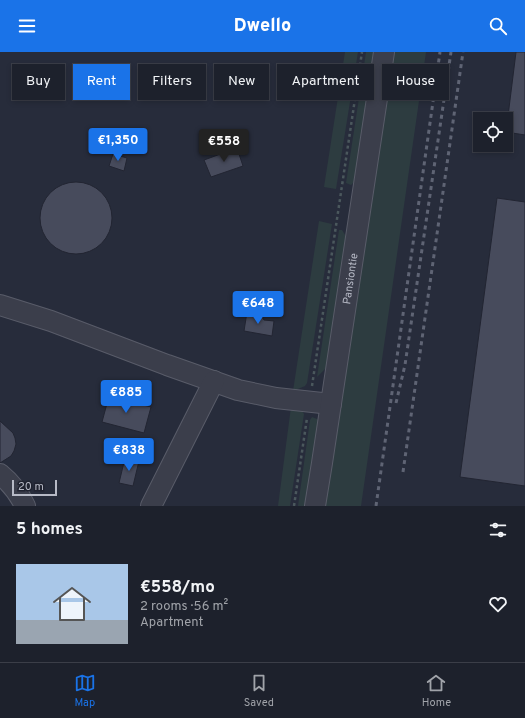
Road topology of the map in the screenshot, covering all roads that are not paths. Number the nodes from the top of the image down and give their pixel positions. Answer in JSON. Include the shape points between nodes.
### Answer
{"nodes":[{"id":1,"x":384,"y":52,"type":"edge"},
{"id":2,"x":0,"y":305,"type":"edge"},
{"id":3,"x":214,"y":381,"type":"junction"},
{"id":4,"x":331,"y":404,"type":"junction"},
{"id":5,"x":0,"y":474,"type":"edge"},
{"id":6,"x":25,"y":506,"type":"edge"},
{"id":7,"x":151,"y":506,"type":"edge"},
{"id":8,"x":315,"y":506,"type":"edge"}],
"edges":[{"from":1,"to":4,"type":"street","name":"Pansiontie"},
{"from":2,"to":3,"type":"street","via":[[51,320]]},
{"from":3,"to":4,"type":"street","via":[[238,390],[276,398]]},
{"from":3,"to":7,"type":"street"},
{"from":4,"to":8,"type":"street","name":"Pansiontie"},
{"from":5,"to":6,"type":"street","via":[[20,496]]}]}
